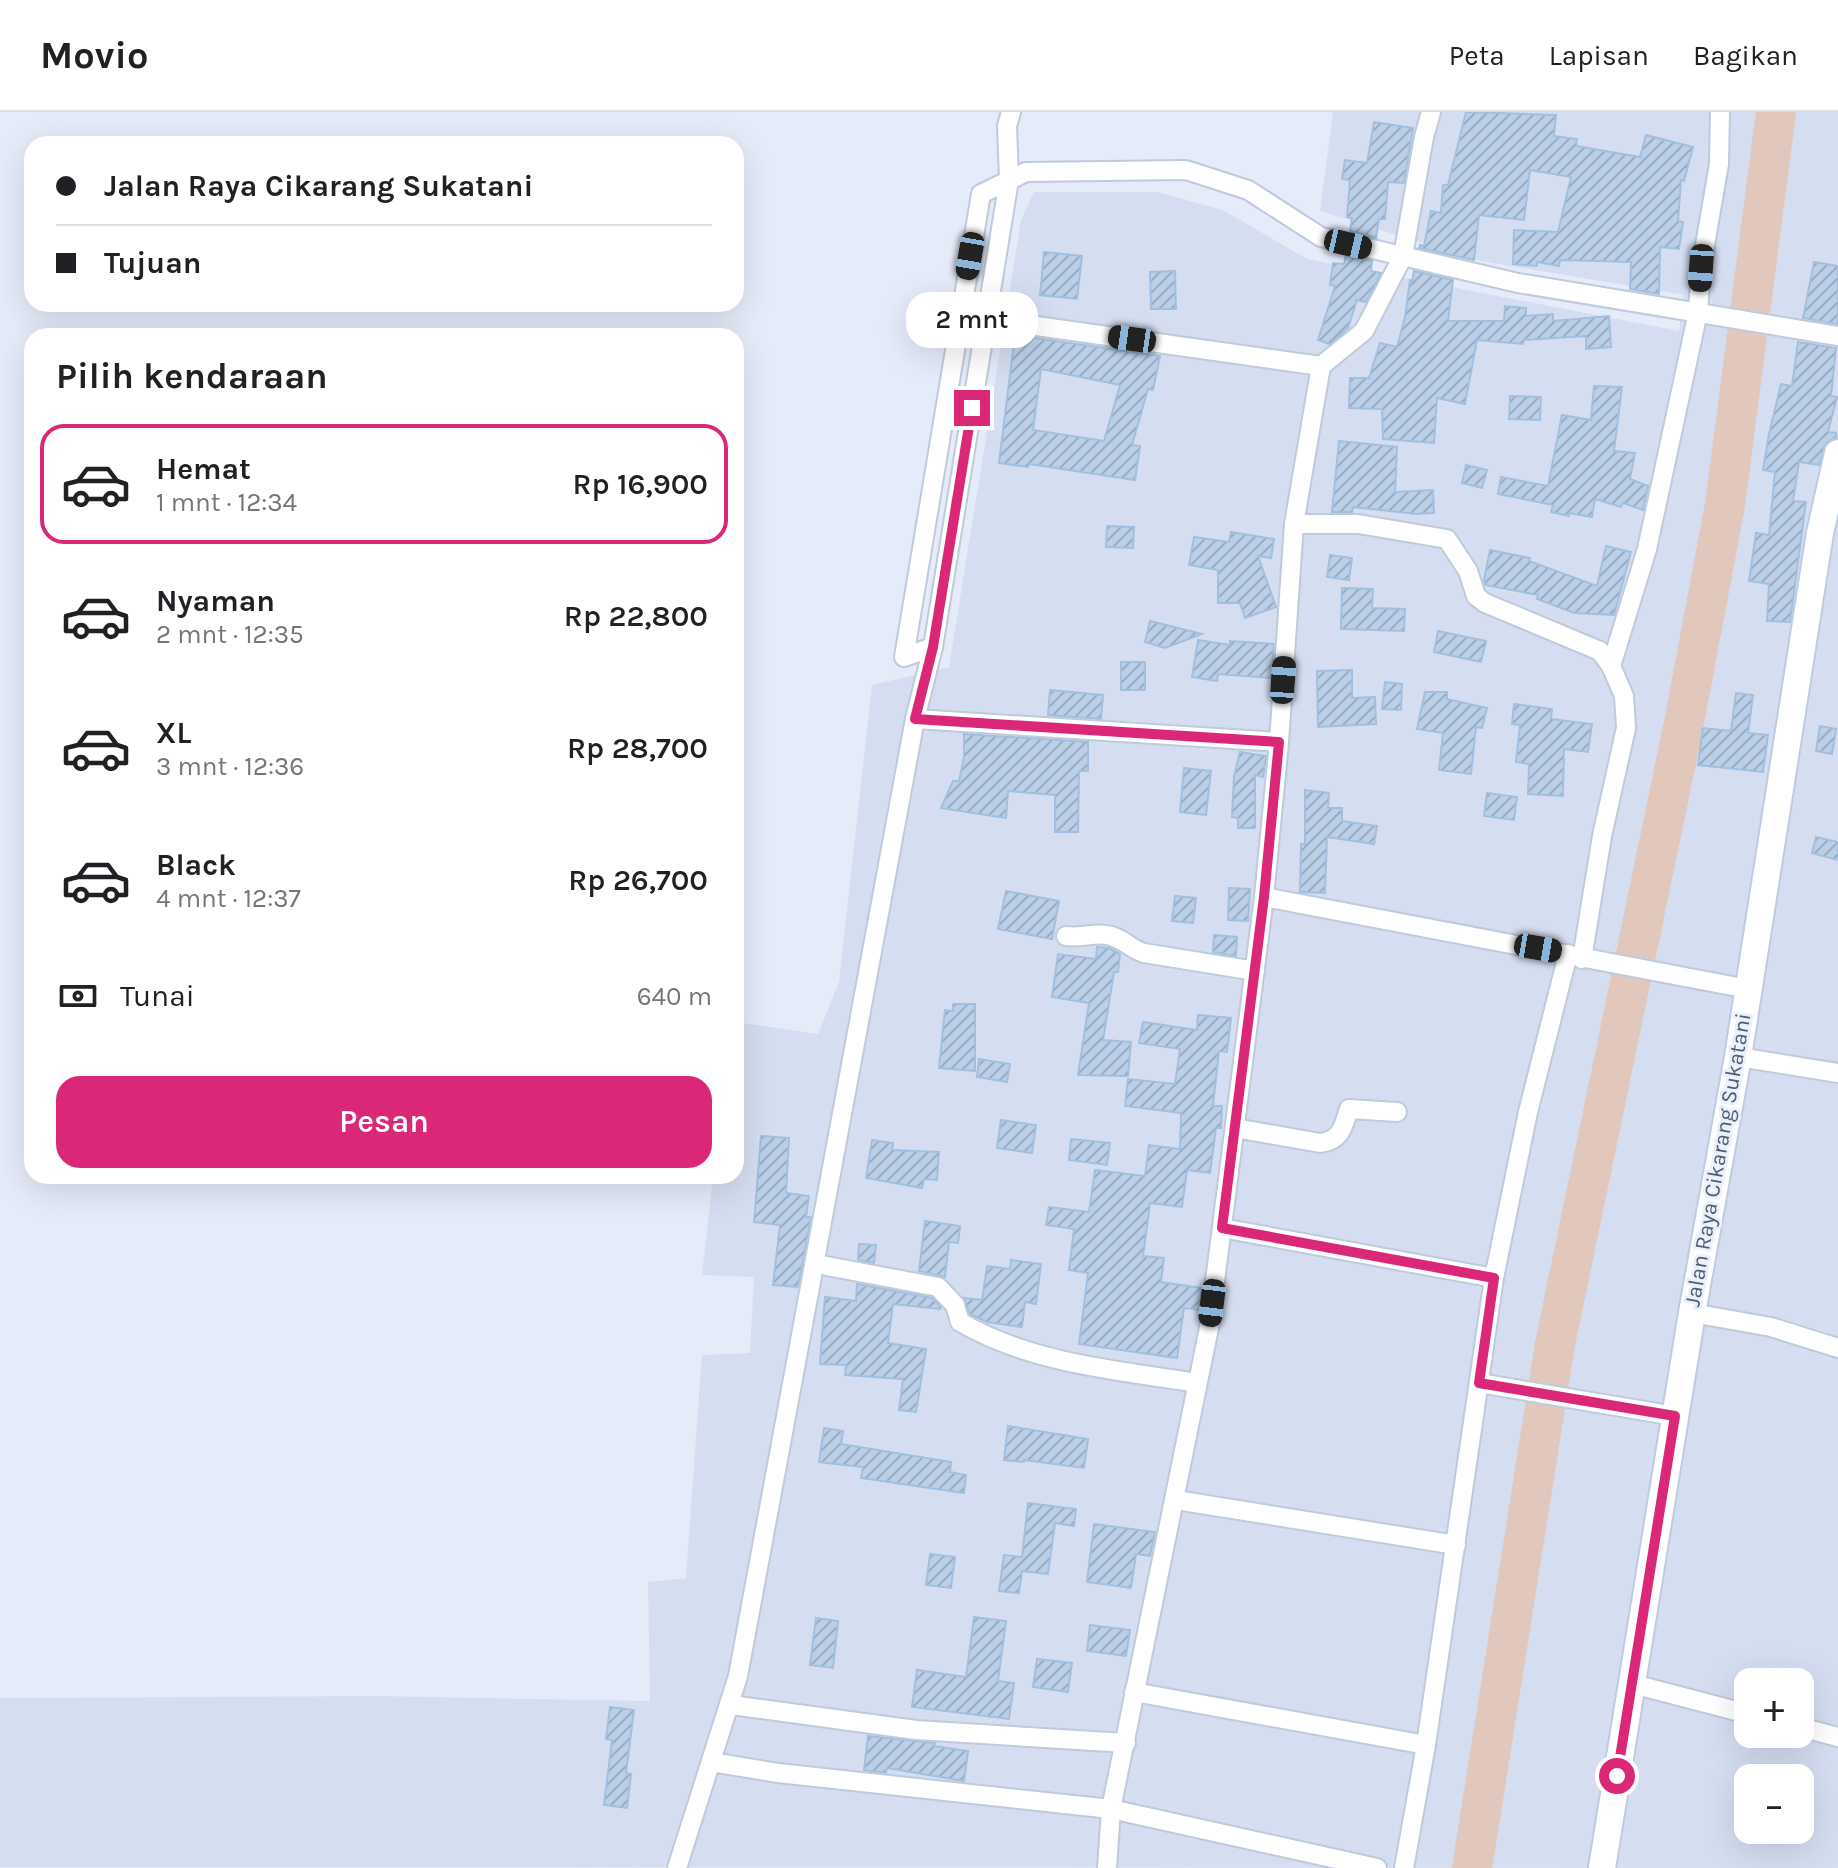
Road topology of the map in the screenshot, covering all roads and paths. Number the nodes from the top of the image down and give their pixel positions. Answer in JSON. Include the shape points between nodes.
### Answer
{"nodes":[{"id":1,"x":1011,"y":112,"type":"edge"},
{"id":2,"x":1431,"y":112,"type":"edge"},
{"id":3,"x":1720,"y":112,"type":"edge"},
{"id":4,"x":1009,"y":180,"type":"junction"},
{"id":5,"x":1403,"y":256,"type":"junction"},
{"id":6,"x":1702,"y":313,"type":"junction"},
{"id":7,"x":987,"y":319,"type":"junction"},
{"id":8,"x":1838,"y":336,"type":"edge"},
{"id":9,"x":1321,"y":366,"type":"junction"},
{"id":10,"x":1838,"y":453,"type":"edge"},
{"id":11,"x":1294,"y":524,"type":"junction"},
{"id":12,"x":1829,"y":535,"type":"edge"},
{"id":13,"x":933,"y":647,"type":"junction"},
{"id":14,"x":1611,"y":666,"type":"junction"},
{"id":15,"x":915,"y":719,"type":"junction"},
{"id":16,"x":1279,"y":742,"type":"junction"},
{"id":17,"x":1264,"y":897,"type":"junction"},
{"id":18,"x":1066,"y":936,"type":"dead end"},
{"id":19,"x":1581,"y":958,"type":"junction"},
{"id":20,"x":1255,"y":971,"type":"junction"},
{"id":21,"x":1748,"y":989,"type":"junction"},
{"id":22,"x":1738,"y":1057,"type":"junction"},
{"id":23,"x":1838,"y":1073,"type":"edge"},
{"id":24,"x":1397,"y":1112,"type":"dead end"},
{"id":25,"x":1235,"y":1128,"type":"junction"},
{"id":26,"x":1222,"y":1228,"type":"junction"},
{"id":27,"x":816,"y":1264,"type":"junction"},
{"id":28,"x":1494,"y":1278,"type":"junction"},
{"id":29,"x":1692,"y":1313,"type":"junction"},
{"id":30,"x":1838,"y":1348,"type":"edge"},
{"id":31,"x":1197,"y":1383,"type":"junction"},
{"id":32,"x":1487,"y":1383,"type":"junction"},
{"id":33,"x":1675,"y":1416,"type":"junction"},
{"id":34,"x":1176,"y":1500,"type":"junction"},
{"id":35,"x":1456,"y":1545,"type":"junction"},
{"id":36,"x":1633,"y":1684,"type":"junction"},
{"id":37,"x":1134,"y":1692,"type":"junction"},
{"id":38,"x":731,"y":1705,"type":"junction"},
{"id":39,"x":1734,"y":1710,"type":"edge"},
{"id":40,"x":1814,"y":1731,"type":"edge"},
{"id":41,"x":1838,"y":1737,"type":"edge"},
{"id":42,"x":1126,"y":1743,"type":"junction"},
{"id":43,"x":1426,"y":1745,"type":"junction"},
{"id":44,"x":711,"y":1762,"type":"junction"},
{"id":45,"x":1111,"y":1809,"type":"junction"},
{"id":46,"x":677,"y":1868,"type":"edge"},
{"id":47,"x":1107,"y":1868,"type":"edge"},
{"id":48,"x":1377,"y":1868,"type":"edge"},
{"id":49,"x":1404,"y":1868,"type":"edge"},
{"id":50,"x":1602,"y":1868,"type":"edge"}],
"edges":[{"from":1,"to":4,"type":"street"},
{"from":2,"to":5,"type":"street"},
{"from":3,"to":6,"type":"street","via":[[1719,164],[1701,268]]},
{"from":4,"to":5,"type":"street","via":[[1026,172],[1186,170],[1248,190],[1321,237]]},
{"from":4,"to":7,"type":"street"},
{"from":4,"to":13,"type":"street","via":[[981,194],[904,657]]},
{"from":5,"to":6,"type":"street","via":[[1518,283]]},
{"from":5,"to":9,"type":"street","via":[[1364,331]]},
{"from":6,"to":8,"type":"street"},
{"from":6,"to":14,"type":"street","via":[[1647,549]]},
{"from":7,"to":9,"type":"street"},
{"from":7,"to":13,"type":"street"},
{"from":9,"to":11,"type":"street"},
{"from":10,"to":12,"type":"main road","name":"Jalan Raya Cikarang Sukatani"},
{"from":11,"to":14,"type":"street","via":[[1358,524],[1447,539],[1468,571],[1476,596],[1485,603],[1600,651]]},
{"from":11,"to":16,"type":"street"},
{"from":12,"to":21,"type":"main road","name":"Jalan Raya Cikarang Sukatani"},
{"from":13,"to":15,"type":"street"},
{"from":14,"to":19,"type":"street","via":[[1624,696],[1626,728]]},
{"from":15,"to":16,"type":"street"},
{"from":15,"to":27,"type":"street"},
{"from":16,"to":17,"type":"street"},
{"from":17,"to":19,"type":"street"},
{"from":17,"to":20,"type":"street"},
{"from":18,"to":20,"type":"street","via":[[1105,935],[1144,953]]},
{"from":19,"to":21,"type":"street"},
{"from":19,"to":28,"type":"street","via":[[1528,1112]]},
{"from":20,"to":25,"type":"street"},
{"from":21,"to":22,"type":"main road","name":"Jalan Raya Cikarang Sukatani"},
{"from":22,"to":23,"type":"street"},
{"from":22,"to":29,"type":"main road","name":"Jalan Raya Cikarang Sukatani"},
{"from":24,"to":25,"type":"street","via":[[1349,1109],[1341,1133],[1320,1143]]},
{"from":25,"to":26,"type":"street"},
{"from":26,"to":28,"type":"street"},
{"from":26,"to":31,"type":"street"},
{"from":27,"to":31,"type":"street","via":[[938,1287],[955,1305],[960,1322],[992,1340],[1043,1357]]},
{"from":27,"to":38,"type":"street"},
{"from":28,"to":32,"type":"street"},
{"from":29,"to":30,"type":"street","via":[[1771,1327]]},
{"from":29,"to":33,"type":"main road","name":"Jalan Raya Cikarang Sukatani"},
{"from":31,"to":34,"type":"street"},
{"from":32,"to":33,"type":"street"},
{"from":32,"to":35,"type":"street"},
{"from":33,"to":36,"type":"main road","name":"Jalan Raya Cikarang Sukatani"},
{"from":34,"to":35,"type":"street"},
{"from":34,"to":37,"type":"street"},
{"from":35,"to":43,"type":"street"},
{"from":36,"to":39,"type":"street"},
{"from":36,"to":50,"type":"main road","name":"Jalan Raya Cikarang Sukatani"},
{"from":37,"to":42,"type":"street"},
{"from":37,"to":43,"type":"street"},
{"from":38,"to":42,"type":"street","via":[[916,1730]]},
{"from":38,"to":44,"type":"street"},
{"from":40,"to":41,"type":"street"},
{"from":42,"to":45,"type":"street"},
{"from":43,"to":49,"type":"street"},
{"from":44,"to":45,"type":"street"},
{"from":44,"to":46,"type":"street"},
{"from":45,"to":47,"type":"street"},
{"from":45,"to":48,"type":"street"}]}
